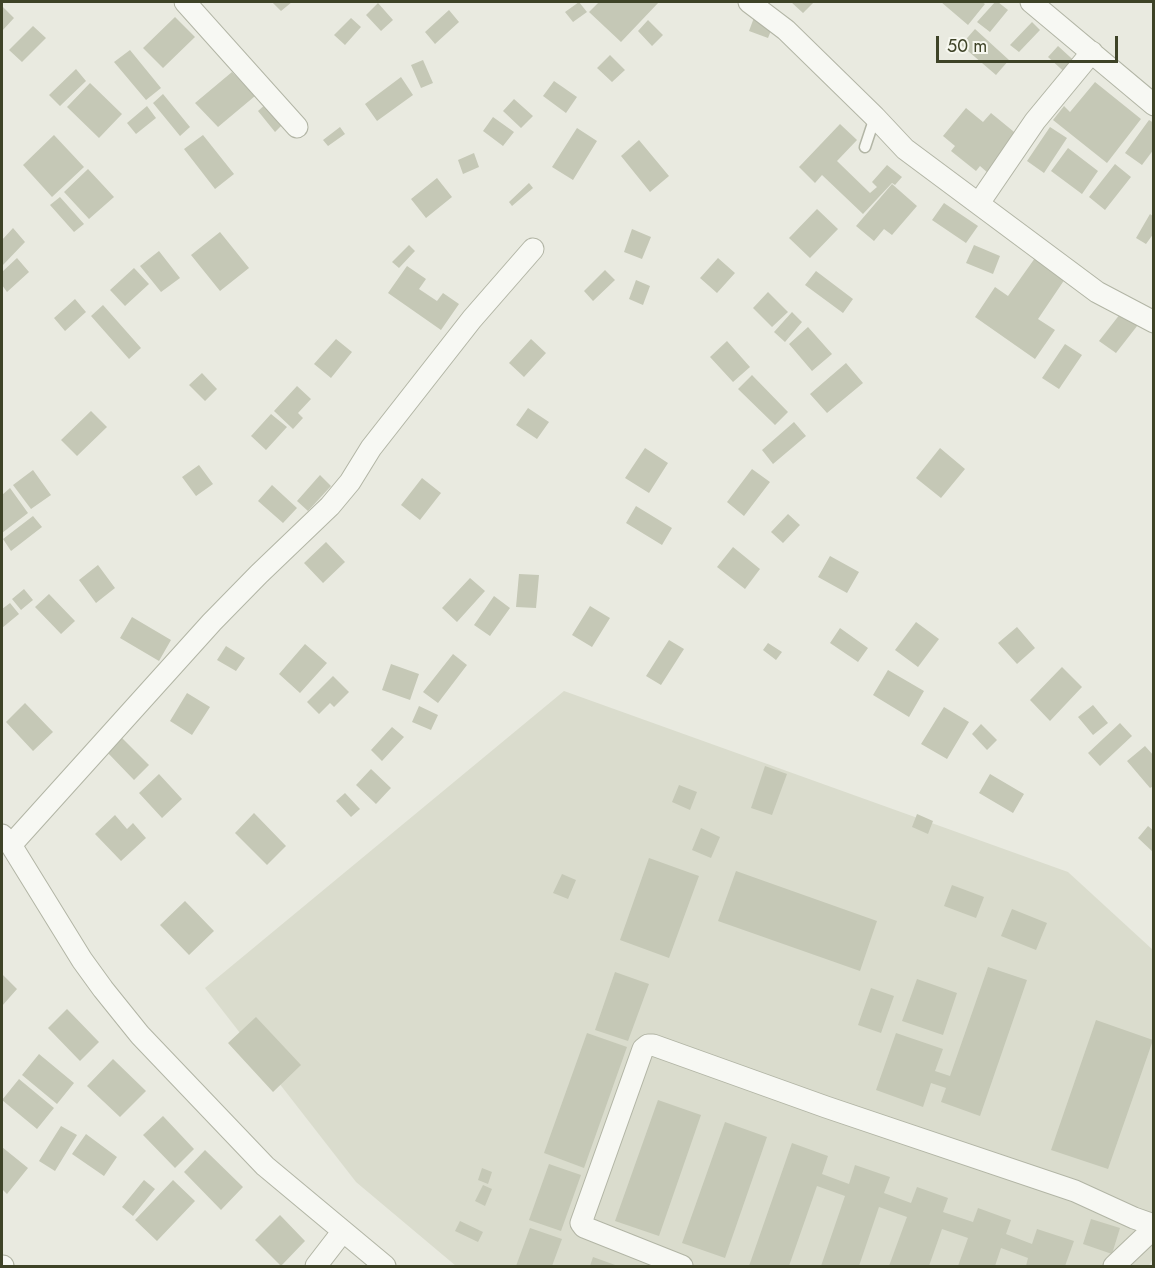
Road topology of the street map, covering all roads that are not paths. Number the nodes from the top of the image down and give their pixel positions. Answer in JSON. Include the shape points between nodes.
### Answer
{"nodes":[{"id":1,"x":185,"y":2,"type":"edge"},
{"id":2,"x":749,"y":2,"type":"edge"},
{"id":3,"x":1031,"y":2,"type":"edge"},
{"id":4,"x":1092,"y":52,"type":"junction"},
{"id":5,"x":1154,"y":105,"type":"edge"},
{"id":6,"x":875,"y":117,"type":"junction"},
{"id":7,"x":297,"y":127,"type":"dead end"},
{"id":8,"x":865,"y":147,"type":"dead end"},
{"id":9,"x":979,"y":203,"type":"junction"},
{"id":10,"x":533,"y":249,"type":"dead end"},
{"id":11,"x":1154,"y":322,"type":"edge"},
{"id":12,"x":6,"y":840,"type":"edge"},
{"id":13,"x":1154,"y":1226,"type":"edge"},
{"id":14,"x":343,"y":1231,"type":"junction"},
{"id":15,"x":316,"y":1266,"type":"edge"},
{"id":16,"x":385,"y":1266,"type":"edge"},
{"id":17,"x":682,"y":1266,"type":"edge"},
{"id":18,"x":1114,"y":1266,"type":"edge"}],
"edges":[{"from":1,"to":7,"type":"street"},
{"from":2,"to":6,"type":"street","via":[[786,30]]},
{"from":3,"to":4,"type":"street"},
{"from":4,"to":5,"type":"street"},
{"from":4,"to":9,"type":"street","via":[[1035,121]]},
{"from":6,"to":8,"type":"lane"},
{"from":6,"to":9,"type":"street","via":[[905,149]]},
{"from":9,"to":11,"type":"street","via":[[1097,292]]},
{"from":10,"to":12,"type":"street","via":[[472,319],[330,506],[212,622]]},
{"from":12,"to":14,"type":"street","via":[[82,960],[140,1035],[265,1166]]},
{"from":13,"to":17,"type":"street","via":[[1075,1191],[648,1045],[642,1049],[581,1223]]},
{"from":13,"to":18,"type":"street"},
{"from":14,"to":15,"type":"street"},
{"from":14,"to":16,"type":"street"}]}
